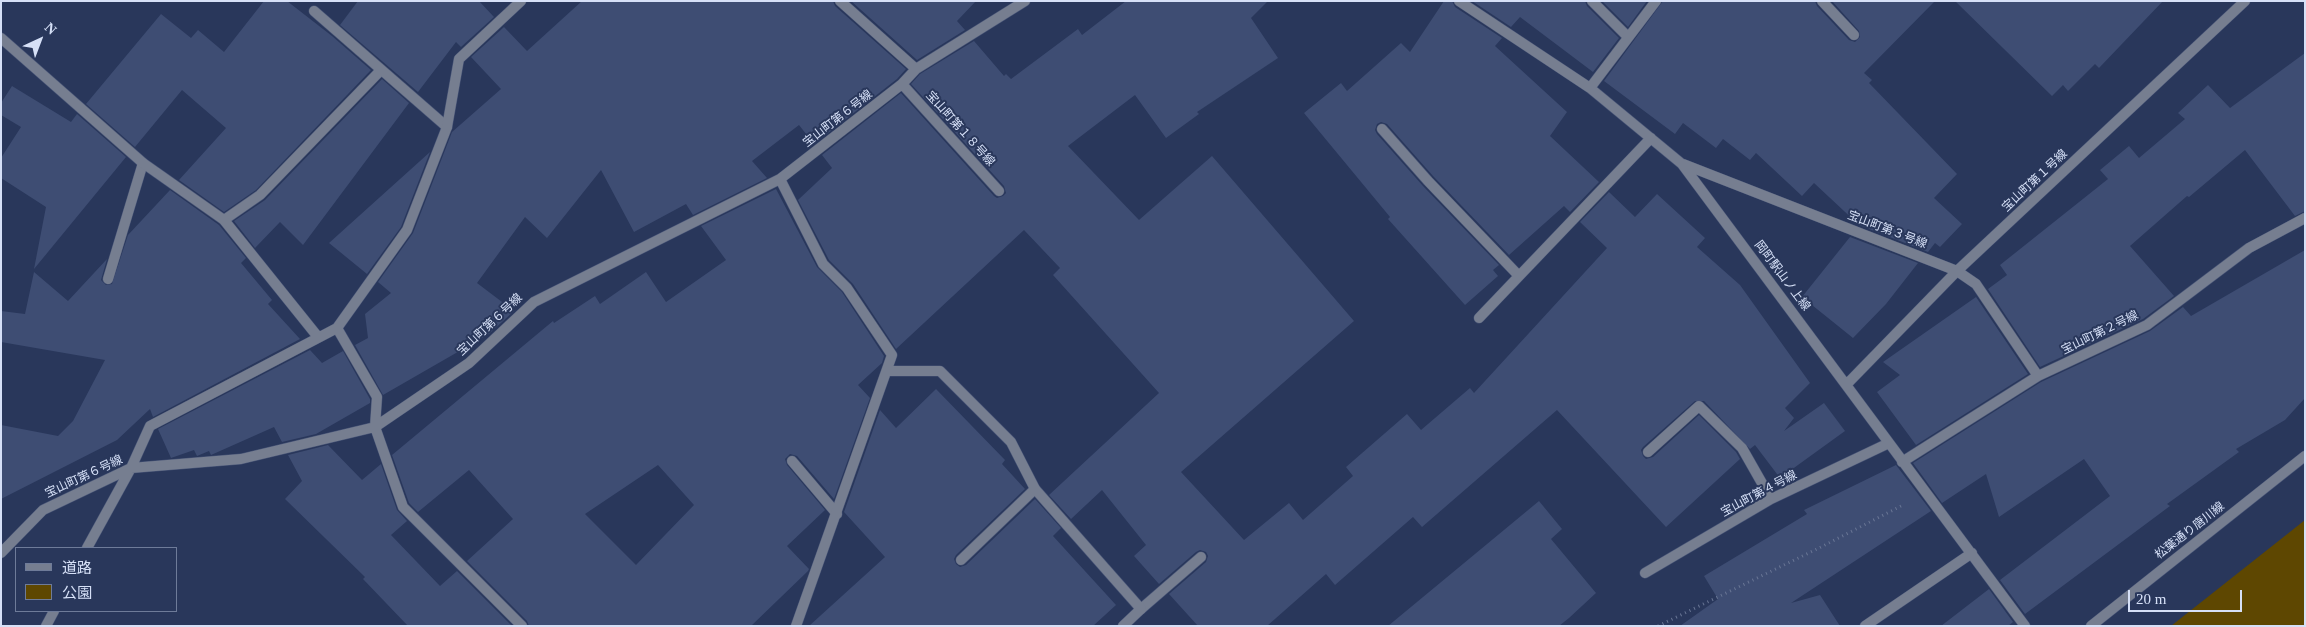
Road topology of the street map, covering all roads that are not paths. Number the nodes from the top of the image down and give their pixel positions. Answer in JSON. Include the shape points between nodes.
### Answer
{"nodes":[{"id":1,"x":521,"y":1,"type":"edge"},
{"id":2,"x":840,"y":1,"type":"edge"},
{"id":3,"x":1459,"y":1,"type":"edge"},
{"id":4,"x":1592,"y":1,"type":"edge"},
{"id":5,"x":1656,"y":1,"type":"edge"},
{"id":6,"x":1822,"y":1,"type":"edge"},
{"id":7,"x":2245,"y":1,"type":"edge"},
{"id":8,"x":1021,"y":2,"type":"edge"},
{"id":9,"x":314,"y":11,"type":"dead end"},
{"id":10,"x":1854,"y":35,"type":"dead end"},
{"id":11,"x":1628,"y":37,"type":"junction"},
{"id":12,"x":1,"y":38,"type":"edge"},
{"id":13,"x":916,"y":69,"type":"junction"},
{"id":14,"x":381,"y":70,"type":"junction"},
{"id":15,"x":902,"y":84,"type":"junction"},
{"id":16,"x":1590,"y":88,"type":"junction"},
{"id":17,"x":447,"y":127,"type":"junction"},
{"id":18,"x":1382,"y":129,"type":"dead end"},
{"id":19,"x":1651,"y":138,"type":"junction"},
{"id":20,"x":144,"y":162,"type":"junction"},
{"id":21,"x":1682,"y":164,"type":"junction"},
{"id":22,"x":780,"y":179,"type":"junction"},
{"id":23,"x":999,"y":191,"type":"dead end"},
{"id":24,"x":2305,"y":218,"type":"edge"},
{"id":25,"x":224,"y":220,"type":"junction"},
{"id":26,"x":1957,"y":271,"type":"junction"},
{"id":27,"x":1519,"y":276,"type":"junction"},
{"id":28,"x":108,"y":279,"type":"dead end"},
{"id":29,"x":1479,"y":318,"type":"dead end"},
{"id":30,"x":337,"y":328,"type":"junction"},
{"id":31,"x":318,"y":337,"type":"junction"},
{"id":32,"x":887,"y":371,"type":"junction"},
{"id":33,"x":2038,"y":376,"type":"junction"},
{"id":34,"x":1847,"y":384,"type":"junction"},
{"id":35,"x":375,"y":427,"type":"junction"},
{"id":36,"x":1889,"y":443,"type":"junction"},
{"id":37,"x":1648,"y":452,"type":"dead end"},
{"id":38,"x":2305,"y":456,"type":"edge"},
{"id":39,"x":792,"y":461,"type":"dead end"},
{"id":40,"x":1902,"y":462,"type":"junction"},
{"id":41,"x":131,"y":468,"type":"junction"},
{"id":42,"x":1035,"y":489,"type":"junction"},
{"id":43,"x":1772,"y":499,"type":"junction"},
{"id":44,"x":837,"y":514,"type":"junction"},
{"id":45,"x":89,"y":547,"type":"edge"},
{"id":46,"x":1,"y":552,"type":"edge"},
{"id":47,"x":1972,"y":553,"type":"junction"},
{"id":48,"x":1201,"y":557,"type":"dead end"},
{"id":49,"x":961,"y":560,"type":"dead end"},
{"id":50,"x":1645,"y":573,"type":"dead end"},
{"id":51,"x":1141,"y":609,"type":"junction"},
{"id":52,"x":53,"y":612,"type":"edge"},
{"id":53,"x":46,"y":626,"type":"edge"},
{"id":54,"x":522,"y":626,"type":"edge"},
{"id":55,"x":796,"y":626,"type":"edge"},
{"id":56,"x":1123,"y":626,"type":"edge"},
{"id":57,"x":1865,"y":626,"type":"edge"},
{"id":58,"x":2025,"y":626,"type":"edge"},
{"id":59,"x":2091,"y":626,"type":"edge"}],
"edges":[{"from":1,"to":17,"type":"street","via":[[459,59]]},
{"from":2,"to":13,"type":"street"},
{"from":3,"to":16,"type":"street","name":"岡町駅山ノ上線"},
{"from":4,"to":11,"type":"street"},
{"from":5,"to":11,"type":"street"},
{"from":6,"to":10,"type":"street"},
{"from":7,"to":26,"type":"street","name":"宝山町第１号線"},
{"from":8,"to":13,"type":"street","name":"宝山町第６号線"},
{"from":9,"to":14,"type":"street"},
{"from":11,"to":16,"type":"street"},
{"from":12,"to":20,"type":"street"},
{"from":13,"to":15,"type":"street","name":"宝山町第６号線"},
{"from":14,"to":17,"type":"street"},
{"from":14,"to":25,"type":"street","via":[[260,195]]},
{"from":15,"to":22,"type":"street","name":"宝山町第６号線"},
{"from":15,"to":23,"type":"street","name":"宝山町第１８号線"},
{"from":16,"to":19,"type":"street","name":"岡町駅山ノ上線"},
{"from":17,"to":30,"type":"street","via":[[407,230]]},
{"from":18,"to":27,"type":"street"},
{"from":19,"to":21,"type":"street","name":"岡町駅山ノ上線"},
{"from":19,"to":27,"type":"street"},
{"from":20,"to":25,"type":"street"},
{"from":20,"to":28,"type":"street"},
{"from":21,"to":26,"type":"street","name":"宝山町第３号線"},
{"from":21,"to":34,"type":"street","name":"岡町駅山ノ上線"},
{"from":22,"to":32,"type":"street","via":[[823,264],[847,288],[892,355]]},
{"from":22,"to":35,"type":"street","name":"宝山町第６号線","via":[[534,302],[469,363]]},
{"from":24,"to":33,"type":"street","name":"宝山町第２号線","via":[[2249,248],[2147,325]]},
{"from":25,"to":31,"type":"street"},
{"from":26,"to":33,"type":"street","name":"宝山町第３号線","via":[[1976,284]]},
{"from":26,"to":34,"type":"street","name":"宝山町第１号線"},
{"from":27,"to":29,"type":"street"},
{"from":30,"to":31,"type":"street"},
{"from":30,"to":35,"type":"street","via":[[377,397]]},
{"from":31,"to":41,"type":"street","via":[[150,426]]},
{"from":32,"to":42,"type":"street","via":[[940,371],[1011,442]]},
{"from":32,"to":44,"type":"street"},
{"from":33,"to":40,"type":"street","name":"宝山町第２号線"},
{"from":34,"to":36,"type":"street","name":"岡町駅山ノ上線"},
{"from":35,"to":41,"type":"street","name":"宝山町第６号線","via":[[241,459]]},
{"from":35,"to":54,"type":"street","via":[[403,507]]},
{"from":36,"to":40,"type":"street","name":"岡町駅山ノ上線"},
{"from":36,"to":43,"type":"street","name":"宝山町第４号線"},
{"from":37,"to":43,"type":"street","via":[[1699,406],[1742,448]]},
{"from":38,"to":59,"type":"street","name":"松葉通り唐川線"},
{"from":39,"to":44,"type":"street"},
{"from":40,"to":47,"type":"street","name":"岡町駅山ノ上線"},
{"from":41,"to":45,"type":"street"},
{"from":41,"to":46,"type":"street","name":"宝山町第６号線","via":[[43,510]]},
{"from":42,"to":49,"type":"street"},
{"from":42,"to":51,"type":"street"},
{"from":43,"to":50,"type":"street","name":"宝山町第４号線"},
{"from":44,"to":55,"type":"street"},
{"from":47,"to":57,"type":"street"},
{"from":47,"to":58,"type":"street","name":"岡町駅山ノ上線"},
{"from":48,"to":51,"type":"street"},
{"from":51,"to":56,"type":"street"},
{"from":52,"to":53,"type":"street"}]}
